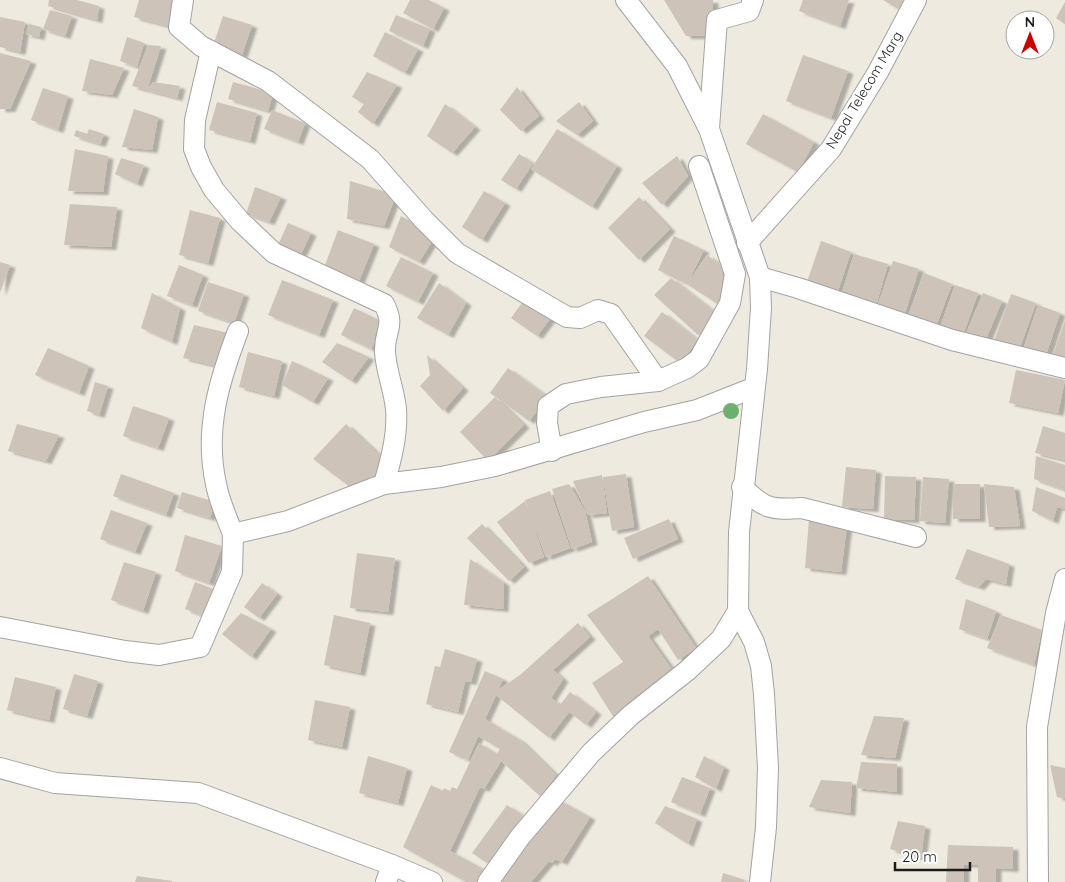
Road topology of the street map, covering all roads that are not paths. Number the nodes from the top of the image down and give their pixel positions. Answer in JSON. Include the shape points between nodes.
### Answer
{"nodes":[{"id":1,"x":184,"y":0,"type":"edge"},
{"id":2,"x":626,"y":0,"type":"edge"},
{"id":3,"x":753,"y":0,"type":"edge"},
{"id":4,"x":916,"y":0,"type":"edge"},
{"id":5,"x":211,"y":51,"type":"junction"},
{"id":6,"x":709,"y":129,"type":"junction"},
{"id":7,"x":699,"y":166,"type":"dead end"},
{"id":8,"x":747,"y":243,"type":"junction"},
{"id":9,"x":760,"y":277,"type":"junction"},
{"id":10,"x":238,"y":331,"type":"dead end"},
{"id":11,"x":1065,"y":368,"type":"edge"},
{"id":12,"x":658,"y":381,"type":"junction"},
{"id":13,"x":753,"y":388,"type":"junction"},
{"id":14,"x":552,"y":451,"type":"junction"},
{"id":15,"x":384,"y":484,"type":"junction"},
{"id":16,"x":742,"y":487,"type":"junction"},
{"id":17,"x":233,"y":534,"type":"junction"},
{"id":18,"x":916,"y":537,"type":"dead end"},
{"id":19,"x":1065,"y":579,"type":"edge"},
{"id":20,"x":738,"y":611,"type":"junction"},
{"id":21,"x":0,"y":627,"type":"edge"},
{"id":22,"x":1056,"y":661,"type":"edge"},
{"id":23,"x":0,"y":768,"type":"edge"},
{"id":24,"x":389,"y":873,"type":"edge"},
{"id":25,"x":432,"y":882,"type":"edge"},
{"id":26,"x":488,"y":882,"type":"edge"},
{"id":27,"x":760,"y":882,"type":"edge"},
{"id":28,"x":1038,"y":882,"type":"edge"}],
"edges":[{"from":1,"to":5,"type":"street","via":[[178,27]]},
{"from":2,"to":6,"type":"street","via":[[677,66]]},
{"from":3,"to":6,"type":"street","via":[[749,11],[717,20]]},
{"from":4,"to":8,"type":"street","name":"Nepal Telecom Marg","via":[[878,72],[831,149]]},
{"from":5,"to":12,"type":"street","via":[[268,81],[370,160],[457,253],[567,317],[580,318],[598,310],[611,314]]},
{"from":5,"to":15,"type":"street","via":[[195,120],[194,149],[214,190],[240,221],[274,253],[384,304],[388,312],[391,322],[384,344],[396,409],[392,455]]},
{"from":6,"to":8,"type":"street"},
{"from":7,"to":12,"type":"street","via":[[735,282],[730,303],[699,359]]},
{"from":8,"to":9,"type":"street"},
{"from":9,"to":11,"type":"street","via":[[952,340]]},
{"from":9,"to":13,"type":"street","via":[[761,308]]},
{"from":10,"to":17,"type":"street","via":[[220,379],[212,427],[216,485]]},
{"from":12,"to":14,"type":"street","via":[[601,387],[558,398],[548,406],[547,424]]},
{"from":13,"to":14,"type":"street","via":[[697,410],[644,422]]},
{"from":13,"to":16,"type":"street"},
{"from":14,"to":15,"type":"street","via":[[441,477]]},
{"from":15,"to":17,"type":"street","via":[[288,522]]},
{"from":16,"to":18,"type":"street","via":[[762,506],[802,508]]},
{"from":16,"to":20,"type":"street"},
{"from":17,"to":21,"type":"street","via":[[232,572],[200,647],[159,654],[142,653]]},
{"from":19,"to":22,"type":"street"},
{"from":20,"to":26,"type":"street","via":[[721,639],[591,753],[520,837]]},
{"from":20,"to":27,"type":"street","via":[[754,642],[764,694],[768,768]]},
{"from":22,"to":28,"type":"street","via":[[1037,727]]},
{"from":23,"to":24,"type":"street","via":[[55,783],[198,793]]},
{"from":24,"to":25,"type":"street"}]}
